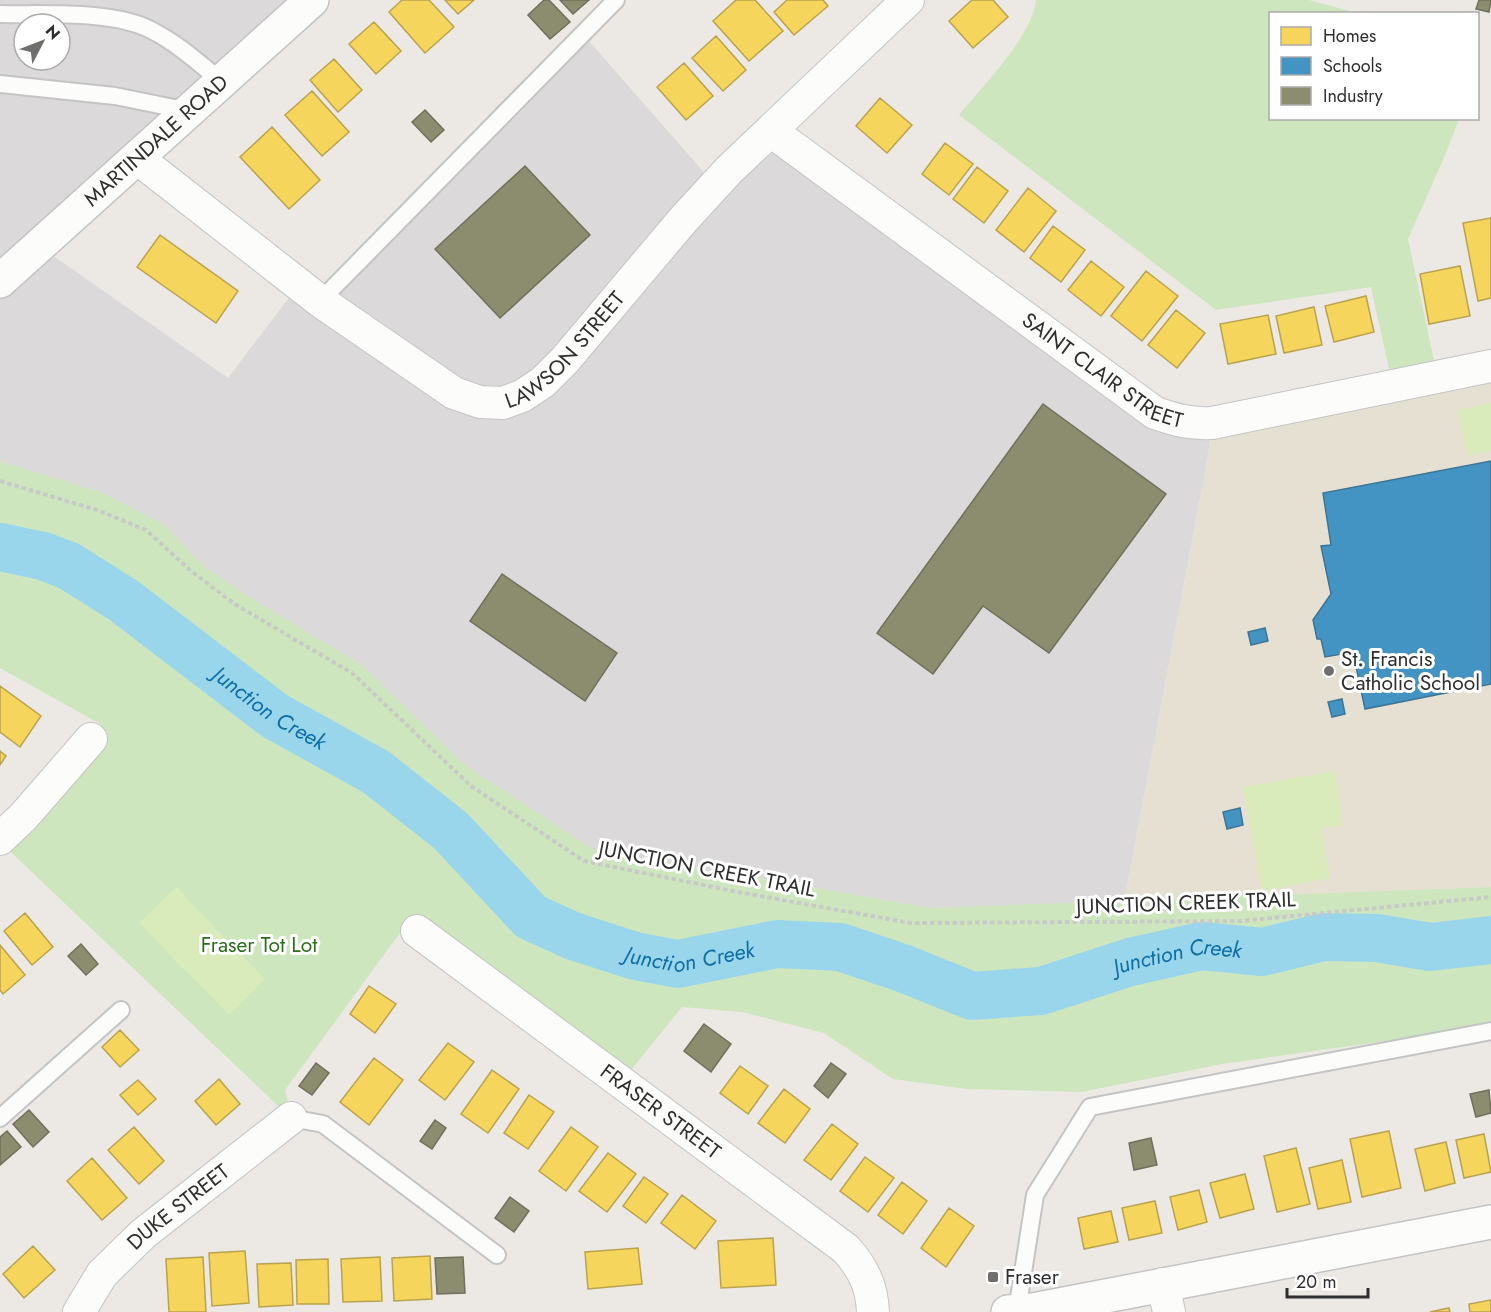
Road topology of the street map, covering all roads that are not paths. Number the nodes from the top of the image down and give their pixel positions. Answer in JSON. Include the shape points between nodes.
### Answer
{"nodes":[{"id":1,"x":312,"y":0,"type":"edge"},
{"id":2,"x":616,"y":0,"type":"edge"},
{"id":3,"x":908,"y":0,"type":"edge"},
{"id":4,"x":0,"y":14,"type":"edge"},
{"id":5,"x":222,"y":82,"type":"junction"},
{"id":6,"x":0,"y":84,"type":"edge"},
{"id":7,"x":190,"y":111,"type":"junction"},
{"id":8,"x":771,"y":130,"type":"junction"},
{"id":9,"x":137,"y":158,"type":"junction"},
{"id":10,"x":0,"y":281,"type":"edge"},
{"id":11,"x":320,"y":301,"type":"junction"},
{"id":12,"x":1491,"y":366,"type":"edge"},
{"id":13,"x":91,"y":739,"type":"dead end"},
{"id":14,"x":0,"y":839,"type":"edge"},
{"id":15,"x":417,"y":931,"type":"dead end"},
{"id":16,"x":121,"y":1010,"type":"dead end"},
{"id":17,"x":1491,"y":1031,"type":"edge"},
{"id":18,"x":0,"y":1118,"type":"edge"},
{"id":19,"x":291,"y":1118,"type":"joint"},
{"id":20,"x":1491,"y":1222,"type":"edge"},
{"id":21,"x":497,"y":1255,"type":"dead end"},
{"id":22,"x":1166,"y":1298,"type":"edge"},
{"id":23,"x":79,"y":1312,"type":"edge"},
{"id":24,"x":873,"y":1312,"type":"edge"},
{"id":25,"x":1013,"y":1312,"type":"edge"}],
"edges":[{"from":1,"to":5,"type":"street","name":"MARTINDALE ROAD"},
{"from":2,"to":11,"type":"lane"},
{"from":3,"to":8,"type":"street","name":"LAWSON STREET"},
{"from":4,"to":5,"type":"lane","via":[[92,16],[149,28]]},
{"from":5,"to":7,"type":"street","name":"MARTINDALE ROAD"},
{"from":6,"to":7,"type":"lane","via":[[115,96]]},
{"from":7,"to":9,"type":"street","name":"MARTINDALE ROAD"},
{"from":8,"to":11,"type":"street","name":"LAWSON STREET","via":[[683,220],[565,360],[522,396],[503,403],[480,402],[454,393]]},
{"from":8,"to":12,"type":"street","name":"SAINT CLAIR STREET","via":[[1155,413],[1172,419],[1190,424],[1212,423]]},
{"from":9,"to":10,"type":"street","name":"MARTINDALE ROAD"},
{"from":9,"to":11,"type":"street","name":"LAWSON STREET"},
{"from":13,"to":14,"type":"street"},
{"from":15,"to":24,"type":"street","name":"FRASER STREET","via":[[846,1249],[867,1279]]},
{"from":16,"to":18,"type":"lane"},
{"from":17,"to":25,"type":"lane","via":[[1090,1107],[1035,1195]]},
{"from":19,"to":21,"type":"lane","via":[[323,1124]]},
{"from":19,"to":23,"type":"street","name":"DUKE STREET","via":[[144,1234],[102,1274]]},
{"from":20,"to":22,"type":"street"},
{"from":22,"to":25,"type":"street"}]}
